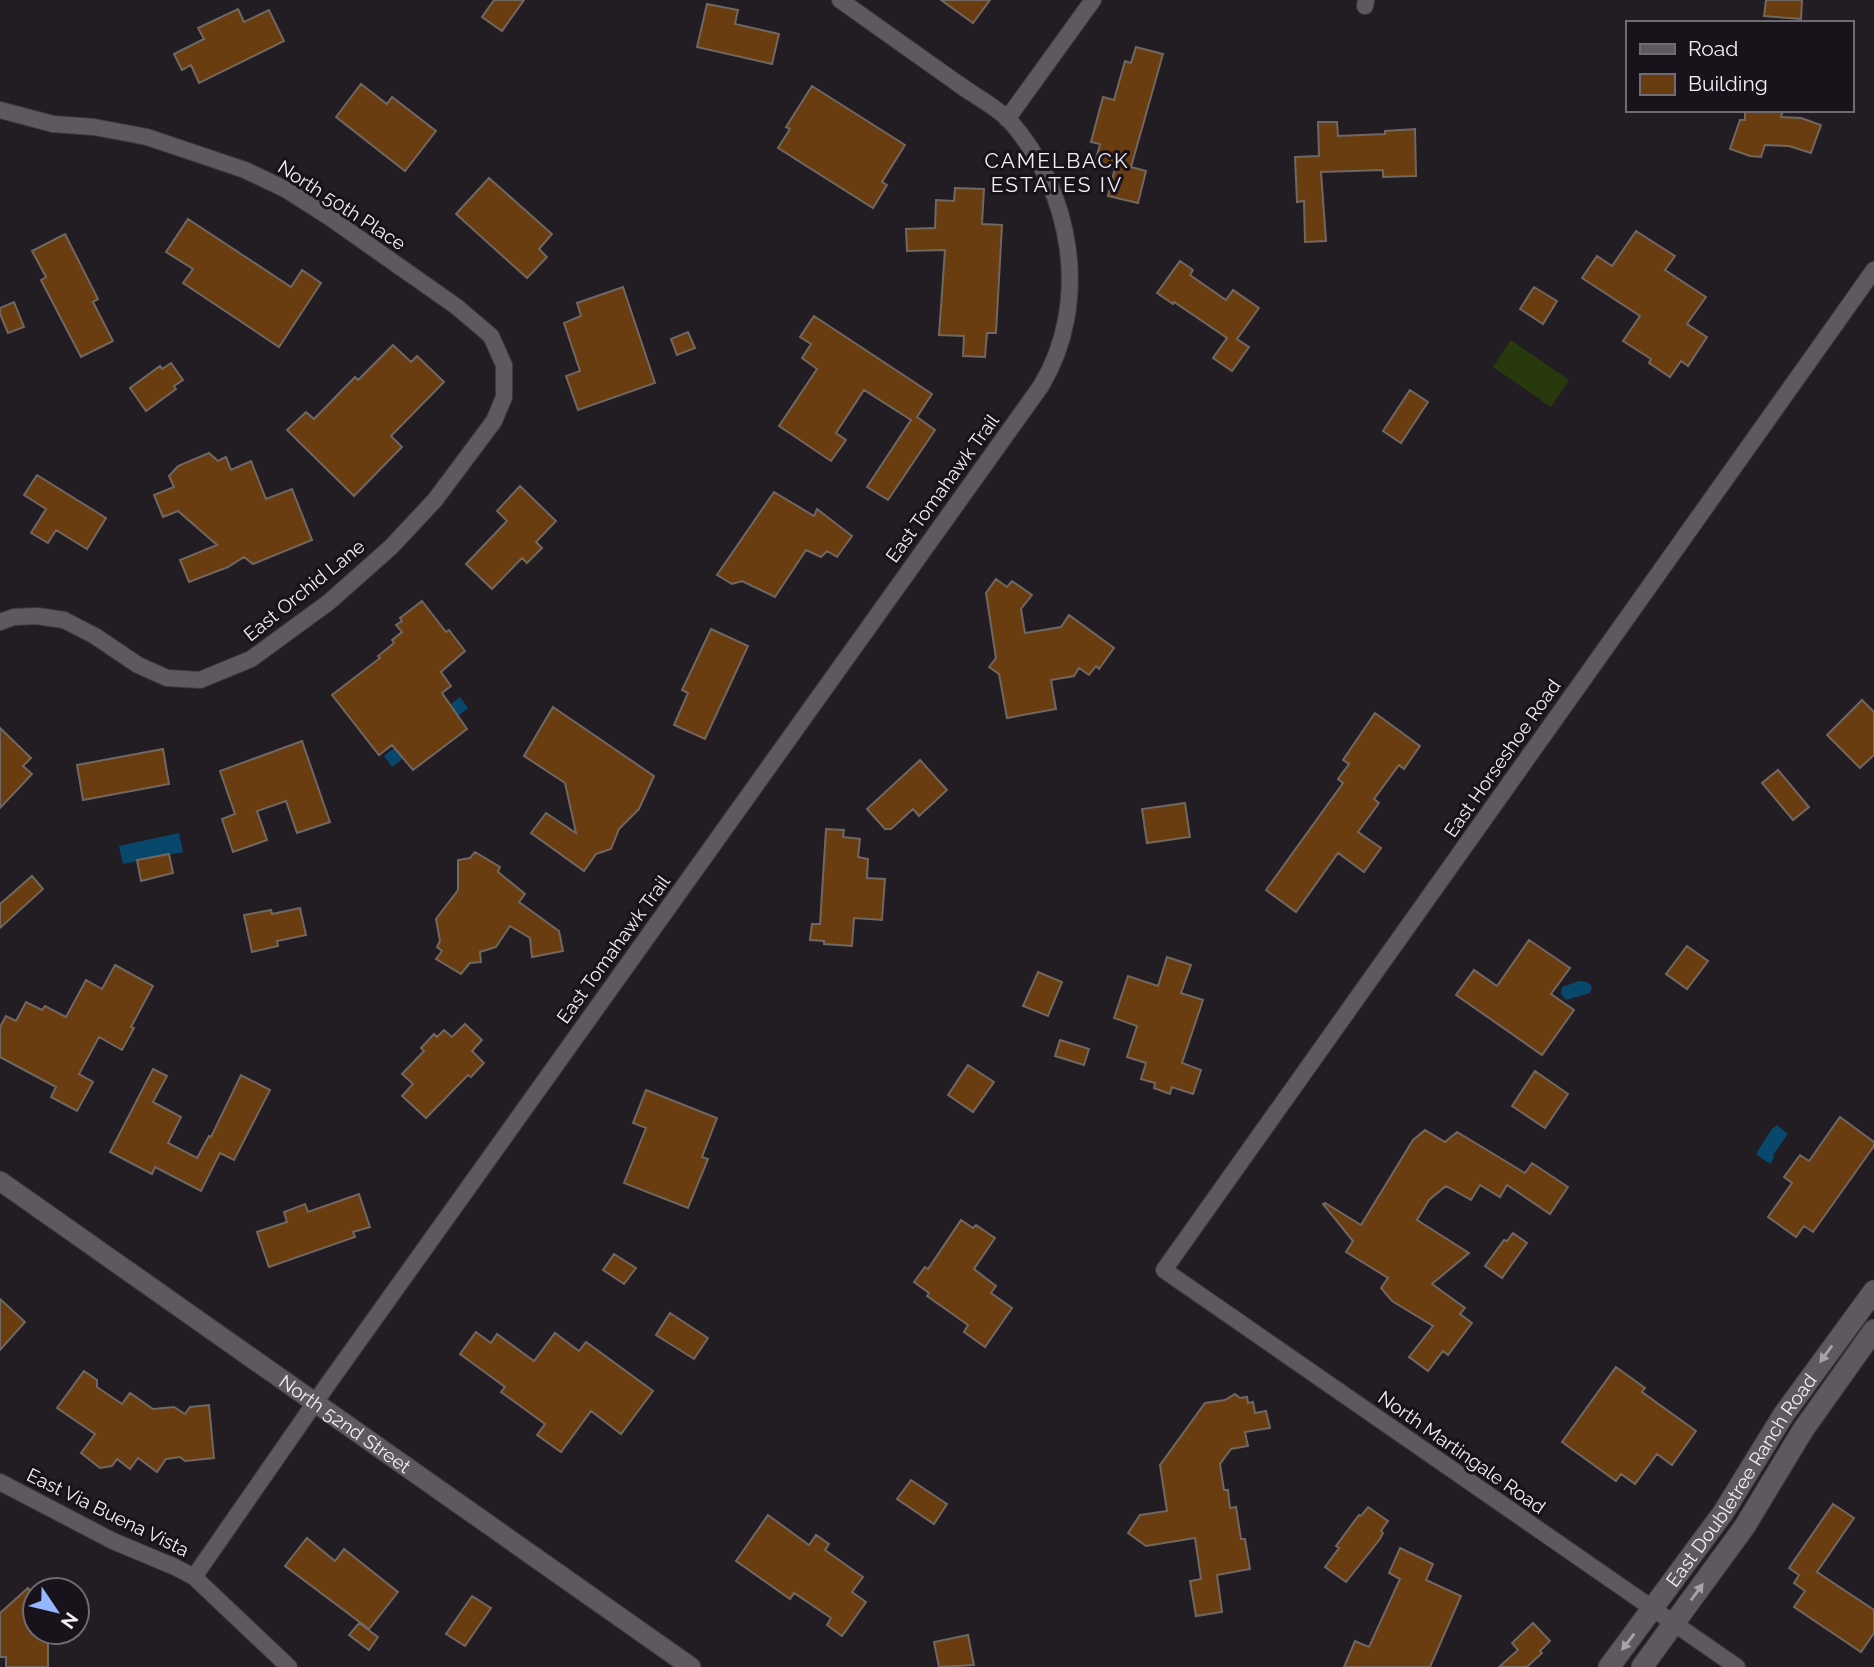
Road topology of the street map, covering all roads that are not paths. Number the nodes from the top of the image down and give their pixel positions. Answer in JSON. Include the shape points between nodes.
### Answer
{"nodes":[{"id":1,"x":840,"y":0,"type":"edge"},
{"id":2,"x":1093,"y":0,"type":"edge"},
{"id":3,"x":0,"y":110,"type":"edge"},
{"id":4,"x":1007,"y":119,"type":"junction"},
{"id":5,"x":1874,"y":270,"type":"edge"},
{"id":6,"x":504,"y":365,"type":"joint"},
{"id":7,"x":0,"y":622,"type":"edge"},
{"id":8,"x":0,"y":1181,"type":"edge"},
{"id":9,"x":1164,"y":1270,"type":"joint"},
{"id":10,"x":1874,"y":1291,"type":"edge"},
{"id":11,"x":1874,"y":1330,"type":"edge"},
{"id":12,"x":314,"y":1404,"type":"junction"},
{"id":13,"x":2,"y":1486,"type":"edge"},
{"id":14,"x":194,"y":1577,"type":"junction"},
{"id":15,"x":1653,"y":1609,"type":"junction"},
{"id":16,"x":1674,"y":1624,"type":"junction"},
{"id":17,"x":289,"y":1667,"type":"edge"},
{"id":18,"x":691,"y":1667,"type":"edge"},
{"id":19,"x":1609,"y":1667,"type":"edge"},
{"id":20,"x":1642,"y":1667,"type":"edge"},
{"id":21,"x":1737,"y":1667,"type":"edge"}],
"edges":[{"from":1,"to":4,"type":"street","name":"East Tomahawk Trail"},
{"from":2,"to":4,"type":"street"},
{"from":3,"to":6,"type":"street","name":"North 50th Place","via":[[53,124],[147,137],[245,170],[285,190],[457,307],[491,336]]},
{"from":4,"to":12,"type":"street","name":"East Tomahawk Trail","via":[[1038,160],[1059,206],[1069,248],[1062,344],[1053,366]]},
{"from":5,"to":9,"type":"street","name":"East Horseshoe Road"},
{"from":6,"to":7,"type":"street","name":"East Orchid Lane","via":[[503,397],[494,421],[435,500],[329,602],[251,659],[200,681],[167,678],[64,620],[37,616]]},
{"from":8,"to":12,"type":"street","name":"North 52nd Street"},
{"from":9,"to":15,"type":"street","name":"North Martingale Road"},
{"from":10,"to":15,"type":"main road","name":"East Doubletree Ranch Road","one_way":true,"via":[[1784,1414],[1723,1513]]},
{"from":16,"to":11,"type":"main road","name":"East Doubletree Ranch Road","one_way":true,"via":[[1745,1526],[1803,1430]]},
{"from":12,"to":14,"type":"street","name":"East Tomahawk Trail"},
{"from":12,"to":18,"type":"street","name":"North 52nd Street"},
{"from":13,"to":14,"type":"street","name":"East Via Buena Vista"},
{"from":14,"to":17,"type":"street","name":"East Via Buena Vista"},
{"from":15,"to":16,"type":"street","name":"North Martingale Road"},
{"from":15,"to":19,"type":"main road","name":"East Doubletree Ranch Road","one_way":true},
{"from":16,"to":20,"type":"main road","name":"East Doubletree Ranch Road"},
{"from":16,"to":21,"type":"street","name":"North Martingale Road"}]}
